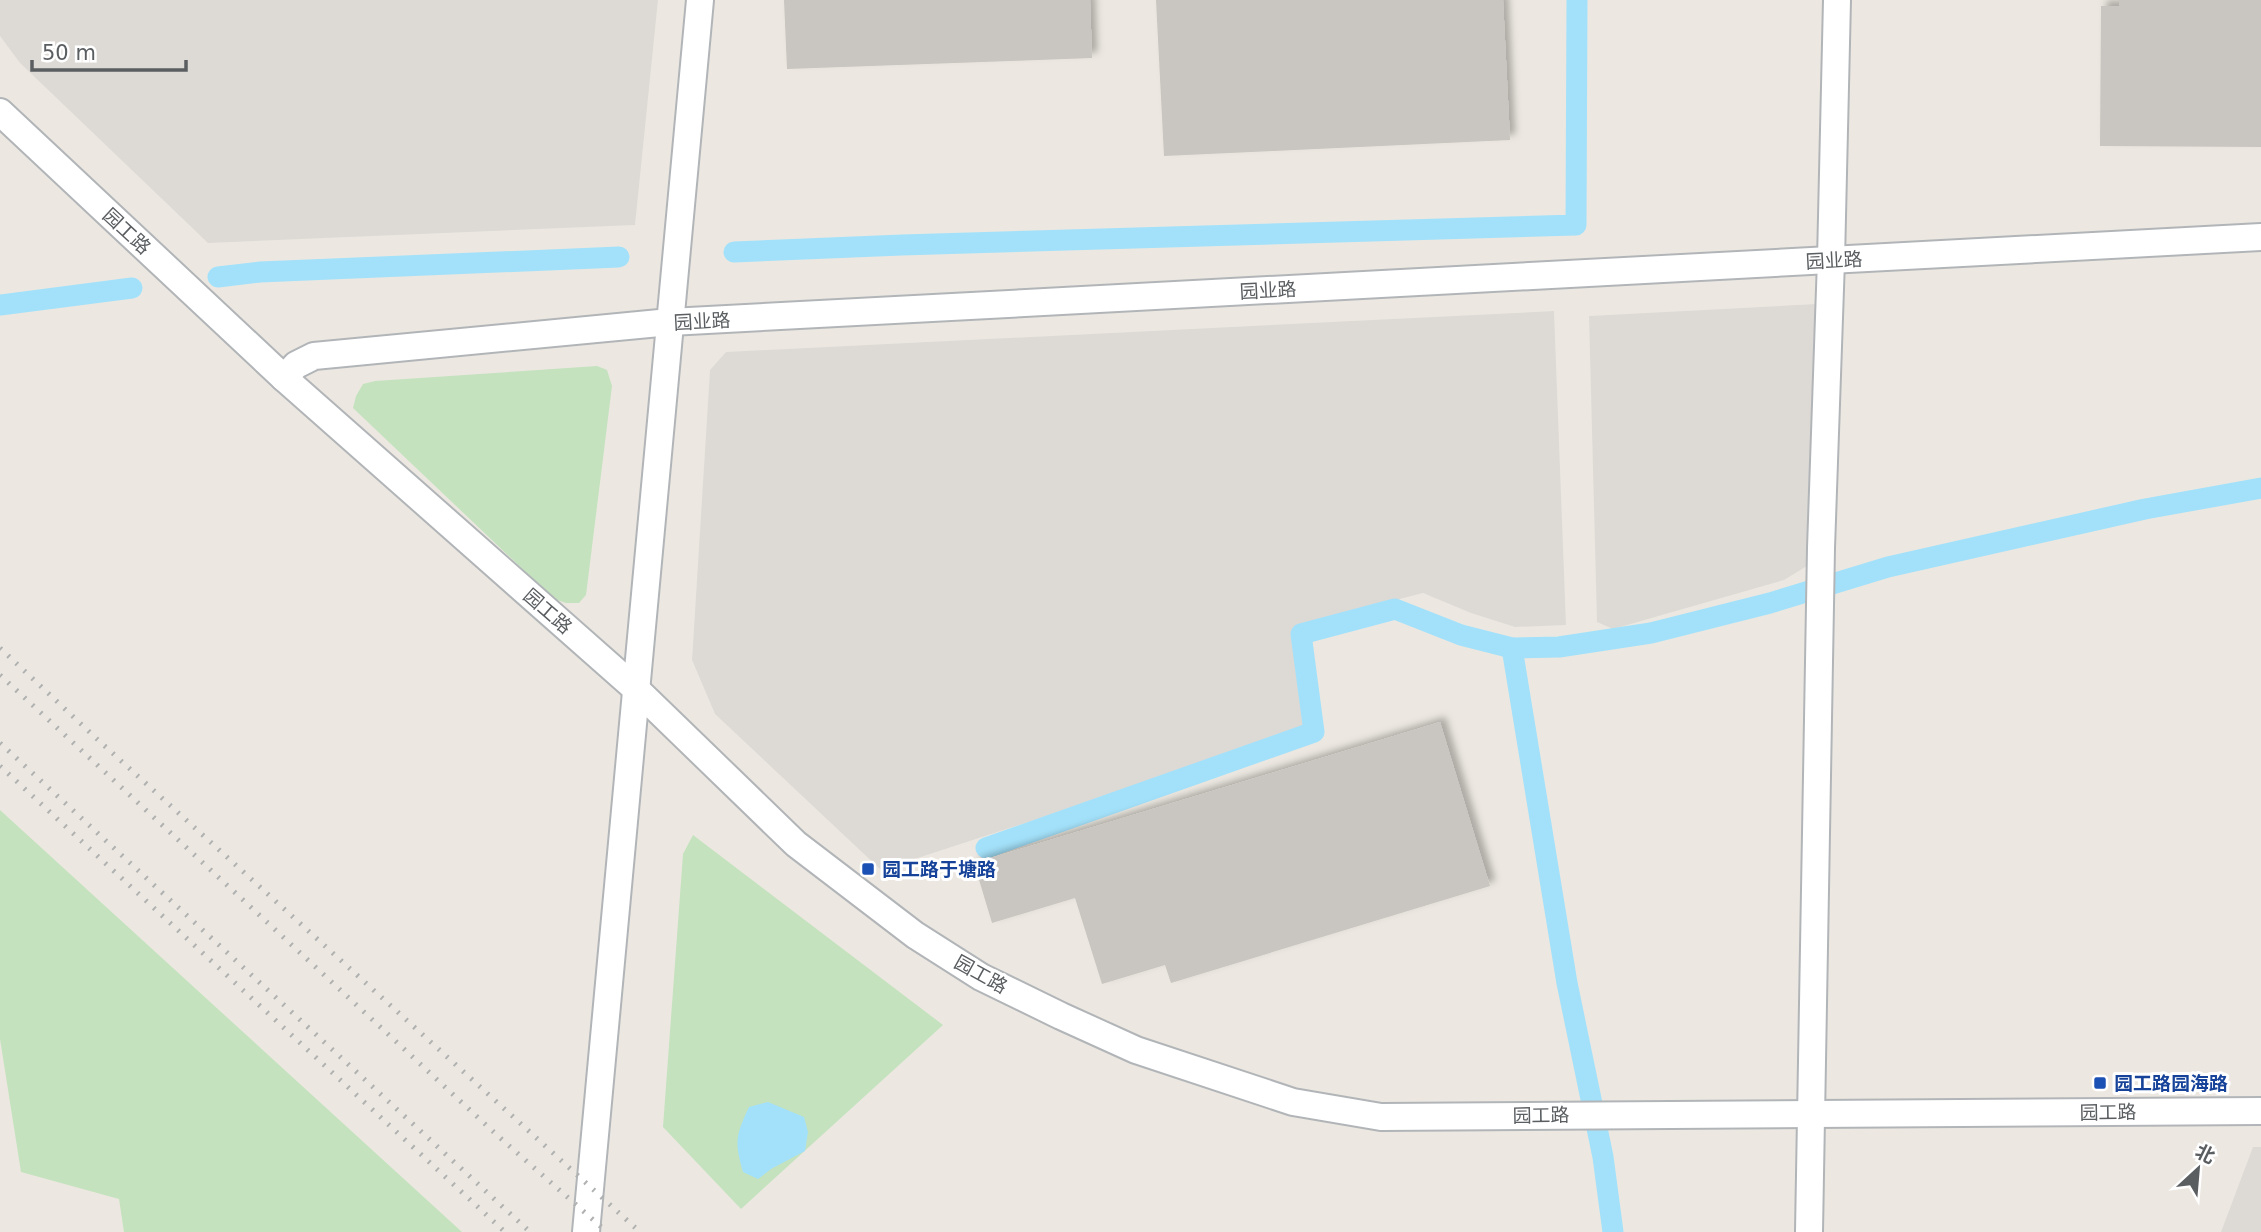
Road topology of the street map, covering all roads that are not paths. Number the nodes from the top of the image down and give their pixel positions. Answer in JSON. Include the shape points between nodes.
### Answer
{"nodes":[{"id":1,"x":700,"y":0,"type":"edge"},
{"id":2,"x":1837,"y":0,"type":"edge"},
{"id":3,"x":0,"y":113,"type":"edge"},
{"id":4,"x":2261,"y":237,"type":"edge"},
{"id":5,"x":1831,"y":260,"type":"junction"},
{"id":6,"x":670,"y":322,"type":"junction"},
{"id":7,"x":284,"y":378,"type":"junction"},
{"id":8,"x":636,"y":690,"type":"junction"},
{"id":9,"x":2261,"y":1111,"type":"edge"},
{"id":10,"x":1813,"y":1115,"type":"junction"},
{"id":11,"x":586,"y":1232,"type":"edge"},
{"id":12,"x":1809,"y":1232,"type":"edge"}],
"edges":[{"from":1,"to":6,"type":"street"},
{"from":2,"to":5,"type":"street"},
{"from":3,"to":7,"type":"street","name":"园工路"},
{"from":4,"to":5,"type":"street","name":"园业路"},
{"from":5,"to":6,"type":"street","name":"园业路"},
{"from":5,"to":10,"type":"street","via":[[1821,548]]},
{"from":6,"to":7,"type":"street","name":"园业路","via":[[314,356]]},
{"from":6,"to":8,"type":"street"},
{"from":7,"to":8,"type":"street","name":"园工路"},
{"from":8,"to":10,"type":"street","name":"园工路","via":[[796,844],[915,935],[970,970],[1136,1050],[1293,1102],[1381,1117]]},
{"from":8,"to":11,"type":"street"},
{"from":9,"to":10,"type":"street","name":"园工路"},
{"from":10,"to":12,"type":"street"}]}
